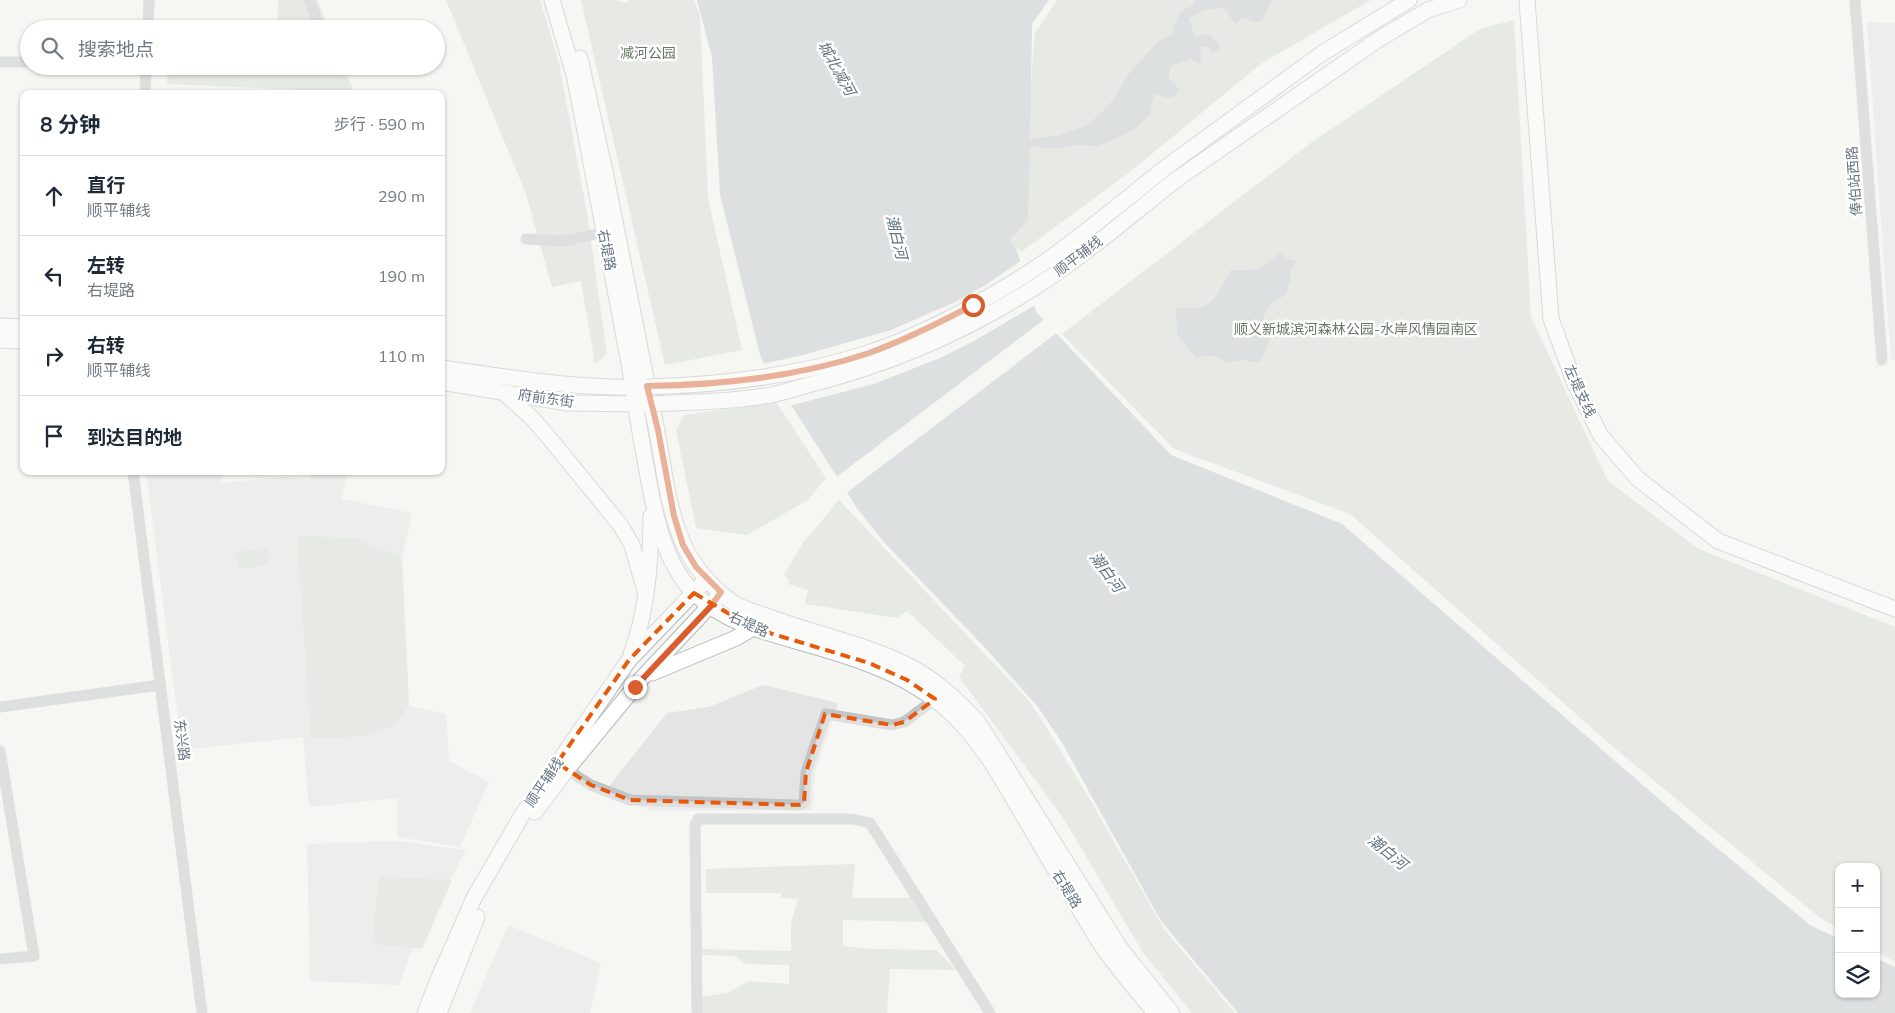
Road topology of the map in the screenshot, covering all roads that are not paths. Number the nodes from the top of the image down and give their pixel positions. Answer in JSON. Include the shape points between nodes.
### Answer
{"nodes":[{"id":1,"x":149,"y":0,"type":"edge"},
{"id":2,"x":309,"y":0,"type":"edge"},
{"id":3,"x":552,"y":0,"type":"edge"},
{"id":4,"x":562,"y":0,"type":"edge"},
{"id":5,"x":1410,"y":0,"type":"edge"},
{"id":6,"x":1459,"y":0,"type":"edge"},
{"id":7,"x":1527,"y":0,"type":"edge"},
{"id":8,"x":1855,"y":0,"type":"edge"},
{"id":9,"x":148,"y":20,"type":"edge"},
{"id":10,"x":317,"y":20,"type":"edge"},
{"id":11,"x":0,"y":62,"type":"edge"},
{"id":12,"x":20,"y":62,"type":"edge"},
{"id":13,"x":146,"y":75,"type":"edge"},
{"id":14,"x":146,"y":90,"type":"edge"},
{"id":15,"x":604,"y":232,"type":"junction"},
{"id":16,"x":526,"y":239,"type":"dead end"},
{"id":17,"x":0,"y":326,"type":"edge"},
{"id":18,"x":20,"y":327,"type":"edge"},
{"id":19,"x":0,"y":340,"type":"edge"},
{"id":20,"x":20,"y":341,"type":"edge"},
{"id":21,"x":1882,"y":360,"type":"dead end"},
{"id":22,"x":445,"y":369,"type":"edge"},
{"id":23,"x":445,"y":383,"type":"edge"},
{"id":24,"x":640,"y":387,"type":"junction"},
{"id":25,"x":504,"y":392,"type":"junction"},
{"id":26,"x":635,"y":404,"type":"junction"},
{"id":27,"x":651,"y":404,"type":"junction"},
{"id":28,"x":134,"y":475,"type":"edge"},
{"id":29,"x":651,"y":495,"type":"junction"},
{"id":30,"x":707,"y":578,"type":"junction"},
{"id":31,"x":645,"y":591,"type":"junction"},
{"id":32,"x":721,"y":592,"type":"junction"},
{"id":33,"x":694,"y":593,"type":"junction"},
{"id":34,"x":711,"y":606,"type":"junction"},
{"id":35,"x":1895,"y":609,"type":"edge"},
{"id":36,"x":753,"y":628,"type":"junction"},
{"id":37,"x":629,"y":660,"type":"junction"},
{"id":38,"x":644,"y":677,"type":"junction"},
{"id":39,"x":160,"y":685,"type":"junction"},
{"id":40,"x":935,"y":699,"type":"junction"},
{"id":41,"x":0,"y":707,"type":"edge"},
{"id":42,"x":1,"y":759,"type":"edge"},
{"id":43,"x":562,"y":766,"type":"junction"},
{"id":44,"x":0,"y":959,"type":"edge"},
{"id":45,"x":202,"y":1013,"type":"edge"},
{"id":46,"x":425,"y":1013,"type":"edge"},
{"id":47,"x":438,"y":1013,"type":"edge"},
{"id":48,"x":697,"y":1013,"type":"edge"},
{"id":49,"x":990,"y":1013,"type":"edge"},
{"id":50,"x":1154,"y":1013,"type":"edge"},
{"id":51,"x":1172,"y":1013,"type":"edge"}],
"edges":[{"from":1,"to":9,"type":"street"},
{"from":2,"to":10,"type":"street"},
{"from":3,"to":15,"type":"main road","name":"右堤路","via":[[574,75]]},
{"from":4,"to":24,"type":"main road","name":"右堤路","via":[[586,80]]},
{"from":5,"to":24,"type":"main road","name":"顺平辅线","bridge":true,"via":[[1321,54],[1169,165],[1044,262],[1006,287],[925,330],[868,353],[816,367],[718,384]]},
{"from":6,"to":27,"type":"main road","name":"顺平辅线","bridge":true,"via":[[1428,10],[1379,39],[1178,179],[1053,275],[971,325],[915,352],[862,371],[772,395]]},
{"from":7,"to":35,"type":"main road","name":"左堤支线","via":[[1550,319],[1575,384],[1601,436],[1638,479],[1718,541]]},
{"from":8,"to":21,"type":"street","name":"俸伯站西路"},
{"from":11,"to":12,"type":"street"},
{"from":13,"to":14,"type":"street"},
{"from":15,"to":16,"type":"street","via":[[565,241]]},
{"from":15,"to":24,"type":"main road","name":"右堤路"},
{"from":17,"to":18,"type":"main road"},
{"from":19,"to":20,"type":"main road"},
{"from":22,"to":24,"type":"main road","name":"府前东街","via":[[534,380]]},
{"from":23,"to":25,"type":"main road","name":"府前东街"},
{"from":24,"to":26,"type":"main road","name":"右堤路"},
{"from":24,"to":27,"type":"main road","name":"右堤路"},
{"from":25,"to":26,"type":"main road","name":"府前东街","via":[[568,403]]},
{"from":25,"to":31,"type":"main road","via":[[546,434],[621,526],[632,545]]},
{"from":26,"to":27,"type":"main road","name":"府前东街"},
{"from":26,"to":29,"type":"main road","name":"右堤路"},
{"from":27,"to":30,"type":"main road","name":"右堤路","via":[[683,545]]},
{"from":28,"to":39,"type":"street","name":"东兴路"},
{"from":29,"to":31,"type":"main road","via":[[651,540]]},
{"from":29,"to":33,"type":"main road","name":"右堤路","via":[[660,532]]},
{"from":30,"to":32,"type":"main road","name":"右堤路"},
{"from":30,"to":33,"type":"main road","name":"顺平辅线"},
{"from":31,"to":37,"type":"main road","via":[[641,623]]},
{"from":32,"to":34,"type":"main road","name":"顺平辅线"},
{"from":32,"to":51,"type":"main road","name":"右堤路","via":[[738,605],[906,664],[957,700],[978,722],[1120,948]]},
{"from":33,"to":34,"type":"main road","name":"右堤路"},
{"from":33,"to":37,"type":"main road","name":"顺平辅线"},
{"from":34,"to":36,"type":"main road","name":"右堤路"},
{"from":34,"to":38,"type":"main road","name":"顺平辅线"},
{"from":36,"to":38,"type":"main road"},
{"from":36,"to":40,"type":"main road","name":"右堤路","via":[[870,663],[907,680]]},
{"from":37,"to":43,"type":"main road","name":"顺平辅线"},
{"from":38,"to":43,"type":"main road","name":"顺平辅线"},
{"from":39,"to":41,"type":"street"},
{"from":39,"to":45,"type":"street","name":"东兴路"},
{"from":40,"to":43,"type":"street","via":[[904,722],[892,725],[826,714],[806,772],[804,803],[799,805],[630,800],[591,785]]},
{"from":40,"to":50,"type":"main road","name":"右堤路","via":[[954,716],[995,770],[1106,953]]},
{"from":42,"to":44,"type":"street","via":[[34,956]]},
{"from":43,"to":46,"type":"main road","name":"顺平辅线","via":[[522,815],[474,898]]},
{"from":43,"to":47,"type":"main road","name":"顺平辅线","via":[[479,910]]},
{"from":48,"to":49,"type":"street","via":[[695,825],[698,819],[842,819],[870,823]]}]}
